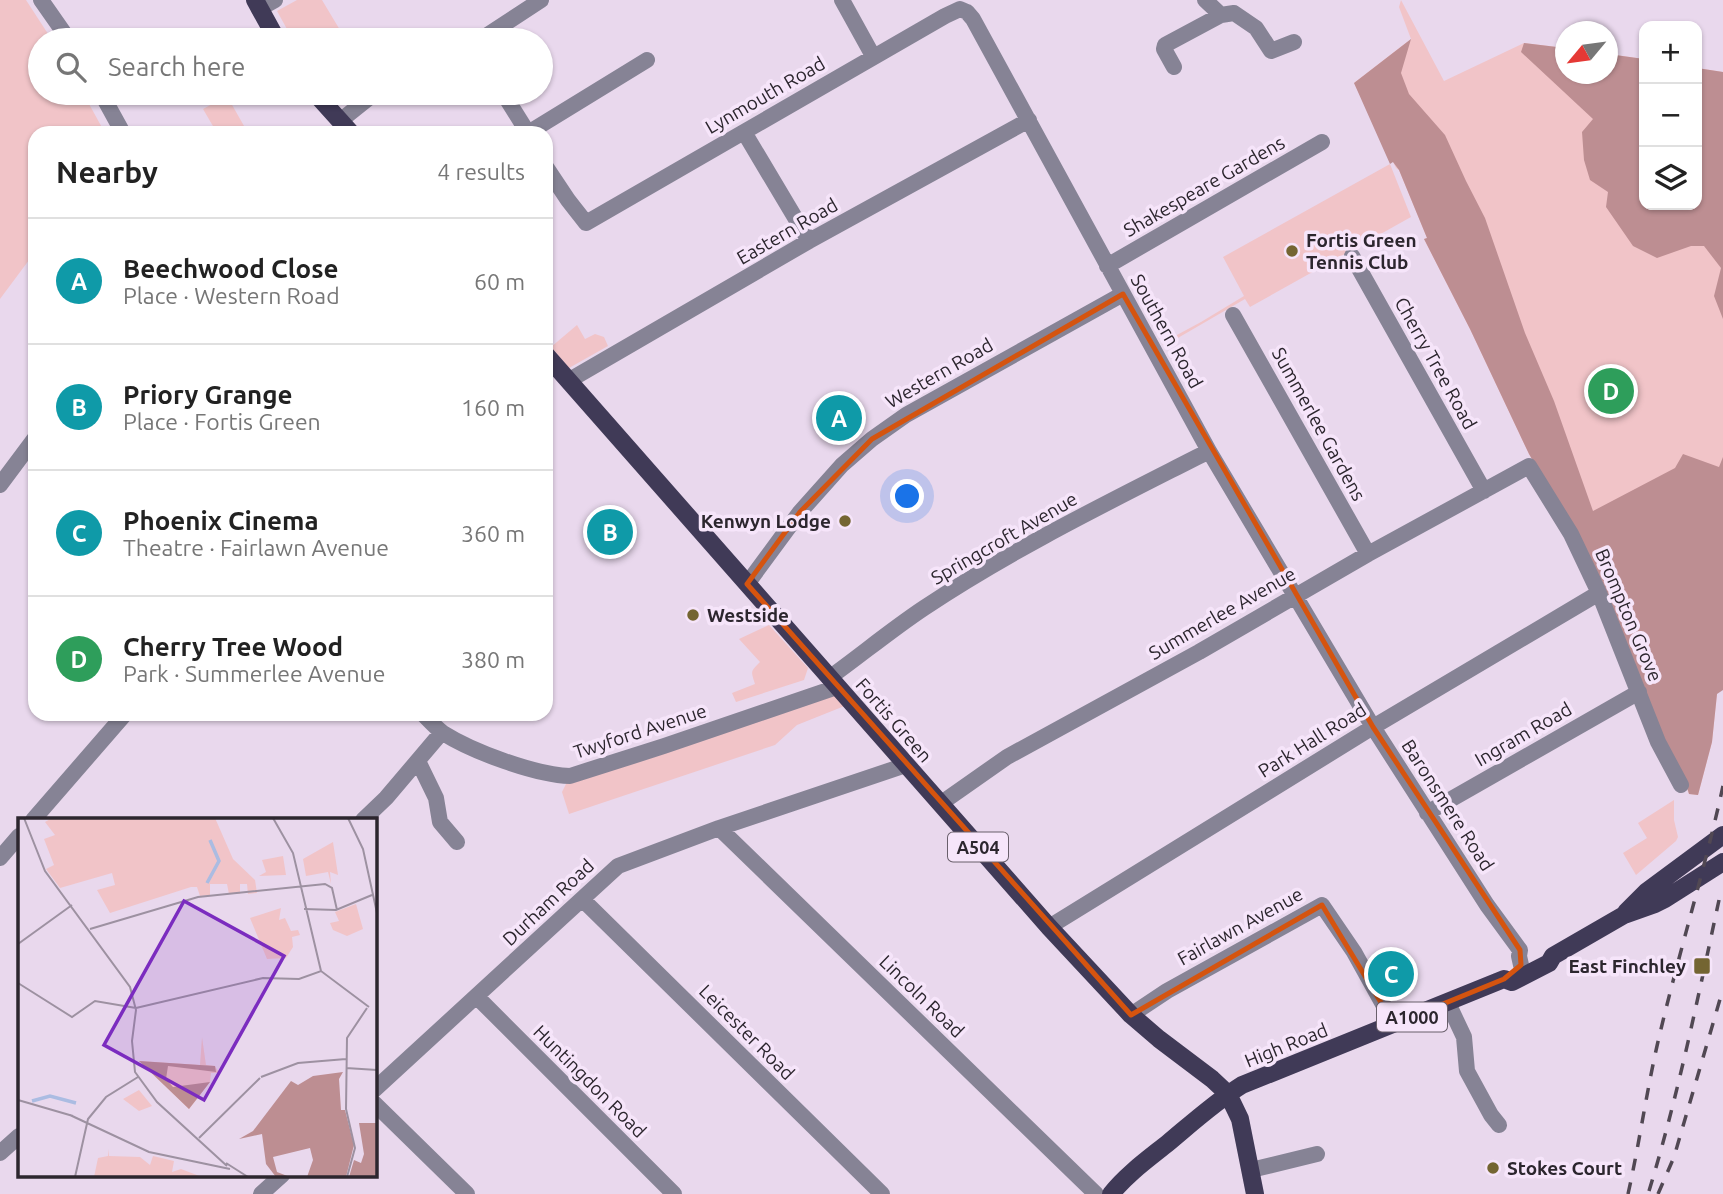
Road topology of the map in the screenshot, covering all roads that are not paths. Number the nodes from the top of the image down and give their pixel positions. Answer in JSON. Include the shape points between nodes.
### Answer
{"nodes":[{"id":1,"x":41,"y":0,"type":"edge"},
{"id":2,"x":541,"y":0,"type":"edge"},
{"id":3,"x":842,"y":0,"type":"edge"},
{"id":4,"x":1205,"y":0,"type":"edge"},
{"id":5,"x":263,"y":3,"type":"edge"},
{"id":6,"x":969,"y":6,"type":"edge"},
{"id":7,"x":1221,"y":15,"type":"junction"},
{"id":8,"x":61,"y":28,"type":"edge"},
{"id":9,"x":272,"y":28,"type":"edge"},
{"id":10,"x":498,"y":28,"type":"edge"},
{"id":11,"x":1294,"y":42,"type":"dead end"},
{"id":12,"x":873,"y":56,"type":"junction"},
{"id":13,"x":647,"y":60,"type":"dead end"},
{"id":14,"x":1174,"y":67,"type":"dead end"},
{"id":15,"x":108,"y":105,"type":"edge"},
{"id":16,"x":325,"y":105,"type":"edge"},
{"id":17,"x":364,"y":105,"type":"edge"},
{"id":18,"x":510,"y":105,"type":"edge"},
{"id":19,"x":1029,"y":120,"type":"junction"},
{"id":20,"x":119,"y":126,"type":"edge"},
{"id":21,"x":344,"y":126,"type":"edge"},
{"id":22,"x":346,"y":126,"type":"edge"},
{"id":23,"x":524,"y":126,"type":"edge"},
{"id":24,"x":539,"y":126,"type":"edge"},
{"id":25,"x":744,"y":132,"type":"junction"},
{"id":26,"x":1322,"y":142,"type":"dead end"},
{"id":27,"x":553,"y":178,"type":"edge"},
{"id":28,"x":809,"y":242,"type":"junction"},
{"id":29,"x":1352,"y":256,"type":"dead end"},
{"id":30,"x":1107,"y":266,"type":"junction"},
{"id":31,"x":1123,"y":294,"type":"junction"},
{"id":32,"x":1233,"y":315,"type":"dead end"},
{"id":33,"x":553,"y":363,"type":"edge"},
{"id":34,"x":568,"y":381,"type":"junction"},
{"id":35,"x":28,"y":447,"type":"edge"},
{"id":36,"x":1209,"y":451,"type":"junction"},
{"id":37,"x":1529,"y":466,"type":"joint"},
{"id":38,"x":0,"y":485,"type":"edge"},
{"id":39,"x":1484,"y":491,"type":"junction"},
{"id":40,"x":1367,"y":554,"type":"junction"},
{"id":41,"x":747,"y":584,"type":"junction"},
{"id":42,"x":1599,"y":593,"type":"junction"},
{"id":43,"x":1295,"y":596,"type":"junction"},
{"id":44,"x":1338,"y":666,"type":"joint"},
{"id":45,"x":833,"y":682,"type":"junction"},
{"id":46,"x":1639,"y":692,"type":"junction"},
{"id":47,"x":119,"y":721,"type":"edge"},
{"id":48,"x":430,"y":721,"type":"edge"},
{"id":49,"x":1373,"y":727,"type":"junction"},
{"id":50,"x":442,"y":732,"type":"junction"},
{"id":51,"x":418,"y":761,"type":"junction"},
{"id":52,"x":906,"y":765,"type":"junction"},
{"id":53,"x":1681,"y":785,"type":"dead end"},
{"id":54,"x":940,"y":804,"type":"junction"},
{"id":55,"x":1427,"y":813,"type":"junction"},
{"id":56,"x":35,"y":818,"type":"edge"},
{"id":57,"x":365,"y":818,"type":"edge"},
{"id":58,"x":719,"y":828,"type":"junction"},
{"id":59,"x":1723,"y":835,"type":"edge"},
{"id":60,"x":18,"y":837,"type":"edge"},
{"id":61,"x":457,"y":842,"type":"dead end"},
{"id":62,"x":0,"y":858,"type":"edge"},
{"id":63,"x":1723,"y":862,"type":"edge"},
{"id":64,"x":583,"y":900,"type":"junction"},
{"id":65,"x":1624,"y":915,"type":"junction"},
{"id":66,"x":1049,"y":927,"type":"junction"},
{"id":67,"x":1553,"y":956,"type":"junction"},
{"id":68,"x":1521,"y":958,"type":"junction"},
{"id":69,"x":1504,"y":979,"type":"junction"},
{"id":70,"x":477,"y":997,"type":"junction"},
{"id":71,"x":1448,"y":1003,"type":"junction"},
{"id":72,"x":1131,"y":1015,"type":"junction"},
{"id":73,"x":1394,"y":1024,"type":"junction"},
{"id":74,"x":376,"y":1088,"type":"edge"},
{"id":75,"x":1228,"y":1094,"type":"junction"},
{"id":76,"x":376,"y":1104,"type":"edge"},
{"id":77,"x":1499,"y":1125,"type":"dead end"},
{"id":78,"x":18,"y":1137,"type":"edge"},
{"id":79,"x":0,"y":1153,"type":"edge"},
{"id":80,"x":1317,"y":1154,"type":"dead end"},
{"id":81,"x":1251,"y":1170,"type":"junction"},
{"id":82,"x":281,"y":1176,"type":"edge"},
{"id":83,"x":261,"y":1194,"type":"edge"},
{"id":84,"x":467,"y":1194,"type":"edge"},
{"id":85,"x":674,"y":1194,"type":"edge"},
{"id":86,"x":882,"y":1194,"type":"edge"},
{"id":87,"x":1096,"y":1194,"type":"edge"},
{"id":88,"x":1111,"y":1194,"type":"edge"},
{"id":89,"x":1255,"y":1194,"type":"edge"}],
"edges":[{"from":1,"to":8,"type":"street"},
{"from":2,"to":10,"type":"street"},
{"from":3,"to":12,"type":"street"},
{"from":4,"to":7,"type":"street"},
{"from":5,"to":9,"type":"main road"},
{"from":6,"to":12,"type":"street","name":"Lynmouth Road"},
{"from":6,"to":19,"type":"street","name":"Southern Road"},
{"from":7,"to":11,"type":"street","via":[[1234,13],[1256,29],[1271,51]]},
{"from":7,"to":14,"type":"street","via":[[1165,46]]},
{"from":12,"to":25,"type":"street","name":"Lynmouth Road"},
{"from":13,"to":24,"type":"street"},
{"from":15,"to":20,"type":"street"},
{"from":16,"to":21,"type":"main road"},
{"from":17,"to":22,"type":"street"},
{"from":18,"to":23,"type":"street"},
{"from":19,"to":28,"type":"street","name":"Eastern Road"},
{"from":19,"to":30,"type":"street","name":"Southern Road"},
{"from":25,"to":27,"type":"street","name":"Lynmouth Road","via":[[586,223]]},
{"from":25,"to":28,"type":"street"},
{"from":26,"to":30,"type":"street","name":"Shakespeare Gardens"},
{"from":28,"to":34,"type":"street","name":"Eastern Road"},
{"from":29,"to":39,"type":"street","name":"Cherry Tree Road"},
{"from":30,"to":31,"type":"street","name":"Southern Road"},
{"from":31,"to":36,"type":"street","name":"Southern Road"},
{"from":31,"to":41,"type":"street","name":"Western Road","via":[[906,415],[872,439],[800,512]]},
{"from":32,"to":40,"type":"street","name":"Summerlee Gardens"},
{"from":33,"to":34,"type":"main road","name":"Fortis Green","number":"A504"},
{"from":34,"to":41,"type":"main road","name":"Fortis Green","number":"A504"},
{"from":35,"to":38,"type":"street"},
{"from":36,"to":43,"type":"street","name":"Southern Road"},
{"from":36,"to":45,"type":"street","name":"Springcroft Avenue","via":[[1055,530],[923,608]]},
{"from":37,"to":39,"type":"street","name":"Summerlee Avenue"},
{"from":37,"to":42,"type":"street","name":"Brompton Grove","via":[[1571,534]]},
{"from":39,"to":40,"type":"street","name":"Summerlee Avenue"},
{"from":40,"to":43,"type":"street","name":"Summerlee Avenue"},
{"from":41,"to":45,"type":"main road","name":"Fortis Green","number":"A504"},
{"from":42,"to":46,"type":"street","name":"Brompton Grove"},
{"from":42,"to":49,"type":"street","name":"Park Hall Road"},
{"from":43,"to":44,"type":"street","name":"Southern Road"},
{"from":43,"to":54,"type":"street","name":"Summerlee Avenue","via":[[1007,757]]},
{"from":44,"to":49,"type":"street","name":"Baronsmere Road"},
{"from":45,"to":50,"type":"street","name":"Twyford Avenue","via":[[570,776],[527,768]]},
{"from":45,"to":52,"type":"main road","name":"Fortis Green","number":"A504"},
{"from":46,"to":53,"type":"street","name":"Brompton Grove"},
{"from":46,"to":55,"type":"street","name":"Ingram Road"},
{"from":47,"to":56,"type":"street"},
{"from":48,"to":50,"type":"street","name":"Twyford Avenue"},
{"from":49,"to":55,"type":"street","name":"Baronsmere Road"},
{"from":49,"to":66,"type":"street","name":"Park Hall Road"},
{"from":50,"to":51,"type":"street"},
{"from":51,"to":57,"type":"street"},
{"from":51,"to":61,"type":"street","via":[[436,798],[440,822]]},
{"from":52,"to":54,"type":"main road","name":"Fortis Green","number":"A504"},
{"from":52,"to":58,"type":"street","name":"Durham Road"},
{"from":54,"to":66,"type":"main road","name":"Fortis Green","number":"A504"},
{"from":55,"to":68,"type":"street","name":"Baronsmere Road"},
{"from":58,"to":64,"type":"street","name":"Durham Road","via":[[618,866]]},
{"from":58,"to":87,"type":"street","name":"Lincoln Road"},
{"from":59,"to":65,"type":"main road","name":"High Road","number":"A1000","via":[[1646,892]]},
{"from":60,"to":62,"type":"street"},
{"from":63,"to":65,"type":"main road","name":"High Road","number":"A1000","via":[[1665,899]]},
{"from":64,"to":70,"type":"street","name":"Durham Road"},
{"from":64,"to":86,"type":"street","name":"Leicester Road"},
{"from":65,"to":67,"type":"main road","name":"High Road","number":"A1000"},
{"from":66,"to":72,"type":"main road","name":"Fortis Green","number":"A504"},
{"from":67,"to":68,"type":"main road","name":"High Road","number":"A1000"},
{"from":67,"to":69,"type":"main road","name":"High Road","number":"A1000","via":[[1549,963],[1512,982]]},
{"from":68,"to":69,"type":"main road","name":"High Road","number":"A1000"},
{"from":69,"to":71,"type":"main road","name":"High Road","number":"A1000"},
{"from":70,"to":74,"type":"street","name":"Durham Road"},
{"from":70,"to":85,"type":"street","name":"Huntingdon Road"},
{"from":71,"to":73,"type":"main road","name":"High Road","number":"A1000"},
{"from":71,"to":77,"type":"street","via":[[1464,1037],[1467,1071]]},
{"from":72,"to":73,"type":"street","name":"Fairlawn Avenue","via":[[1322,905]]},
{"from":72,"to":75,"type":"main road","name":"Fortis Green","number":"A504"},
{"from":73,"to":75,"type":"main road","name":"High Road","number":"A1000"},
{"from":75,"to":81,"type":"main road","number":"A504","via":[[1240,1119]]},
{"from":75,"to":88,"type":"main road","name":"High Road","number":"A1000"},
{"from":76,"to":84,"type":"street"},
{"from":78,"to":79,"type":"street"},
{"from":80,"to":81,"type":"street"},
{"from":81,"to":89,"type":"main road","number":"A504"},
{"from":82,"to":83,"type":"street"}]}
